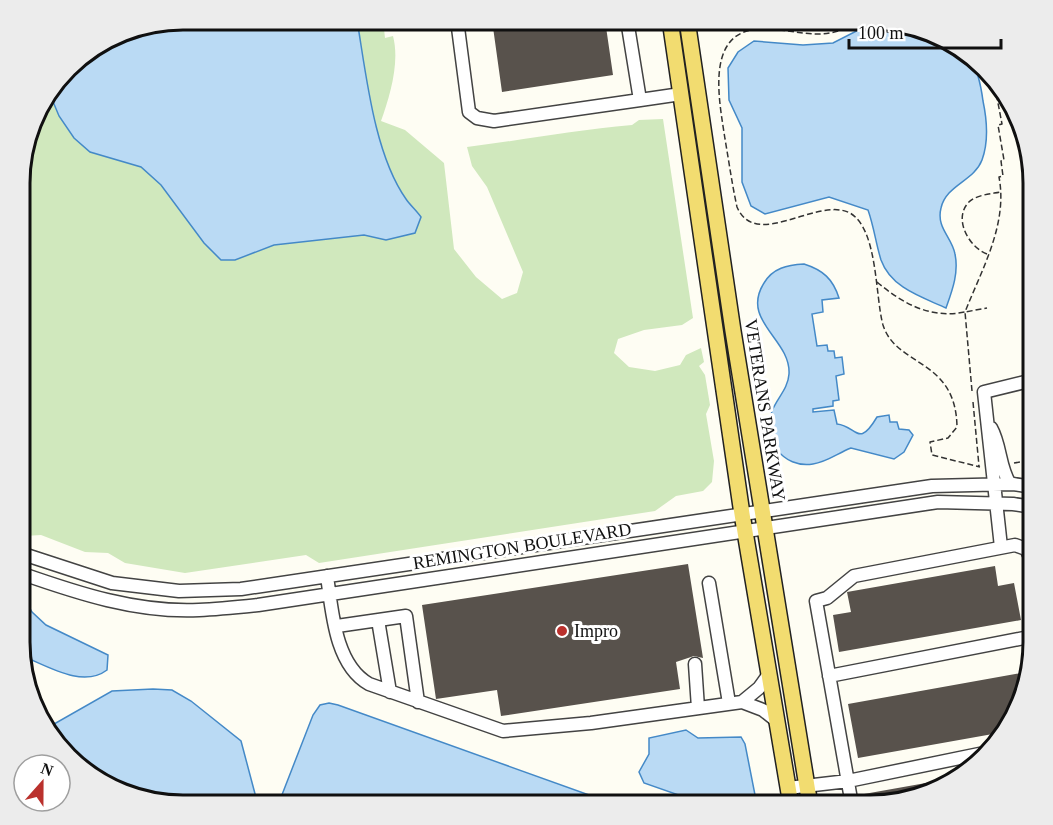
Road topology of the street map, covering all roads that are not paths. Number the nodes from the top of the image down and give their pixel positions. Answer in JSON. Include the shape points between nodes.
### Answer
{"nodes":[{"id":1,"x":458,"y":30,"type":"edge"},
{"id":2,"x":629,"y":30,"type":"edge"},
{"id":3,"x":671,"y":30,"type":"edge"},
{"id":4,"x":689,"y":30,"type":"edge"},
{"id":5,"x":681,"y":94,"type":"junction"},
{"id":6,"x":640,"y":100,"type":"junction"},
{"id":7,"x":1023,"y":382,"type":"edge"},
{"id":8,"x":997,"y":466,"type":"junction"},
{"id":9,"x":994,"y":484,"type":"junction"},
{"id":10,"x":1010,"y":484,"type":"junction"},
{"id":11,"x":1023,"y":486,"type":"edge"},
{"id":12,"x":996,"y":504,"type":"junction"},
{"id":13,"x":1023,"y":506,"type":"edge"},
{"id":14,"x":761,"y":511,"type":"junction"},
{"id":15,"x":742,"y":514,"type":"junction"},
{"id":16,"x":764,"y":528,"type":"junction"},
{"id":17,"x":745,"y":530,"type":"junction"},
{"id":18,"x":1001,"y":547,"type":"junction"},
{"id":19,"x":1023,"y":548,"type":"edge"},
{"id":20,"x":30,"y":556,"type":"edge"},
{"id":21,"x":30,"y":576,"type":"edge"},
{"id":22,"x":327,"y":576,"type":"junction"},
{"id":23,"x":709,"y":583,"type":"dead end"},
{"id":24,"x":330,"y":594,"type":"junction"},
{"id":25,"x":378,"y":620,"type":"junction"},
{"id":26,"x":337,"y":626,"type":"junction"},
{"id":27,"x":1023,"y":635,"type":"edge"},
{"id":28,"x":694,"y":664,"type":"dead end"},
{"id":29,"x":769,"y":674,"type":"junction"},
{"id":30,"x":829,"y":676,"type":"junction"},
{"id":31,"x":390,"y":692,"type":"junction"},
{"id":32,"x":418,"y":702,"type":"junction"},
{"id":33,"x":735,"y":702,"type":"junction"},
{"id":34,"x":698,"y":708,"type":"junction"},
{"id":35,"x":777,"y":721,"type":"junction"},
{"id":36,"x":973,"y":755,"type":"edge"},
{"id":37,"x":848,"y":781,"type":"junction"},
{"id":38,"x":807,"y":786,"type":"junction"},
{"id":39,"x":788,"y":788,"type":"junction"},
{"id":40,"x":789,"y":795,"type":"edge"},
{"id":41,"x":808,"y":795,"type":"edge"},
{"id":42,"x":850,"y":795,"type":"edge"}],
"edges":[{"from":1,"to":6,"type":"street","via":[[470,112],[477,118],[494,121]]},
{"from":2,"to":6,"type":"street"},
{"from":3,"to":5,"type":"main road","name":"VETERANS PARKWAY"},
{"from":4,"to":14,"type":"main road","name":"VETERANS PARKWAY"},
{"from":5,"to":6,"type":"street"},
{"from":5,"to":15,"type":"main road","name":"VETERANS PARKWAY"},
{"from":7,"to":8,"type":"street","via":[[984,392]]},
{"from":8,"to":9,"type":"street"},
{"from":8,"to":10,"type":"street"},
{"from":9,"to":10,"type":"street","name":"REMINGTON BOULEVARD"},
{"from":9,"to":12,"type":"street"},
{"from":9,"to":14,"type":"street","name":"REMINGTON BOULEVARD","via":[[932,486]]},
{"from":10,"to":11,"type":"street","name":"REMINGTON BOULEVARD"},
{"from":12,"to":13,"type":"street","name":"REMINGTON BOULEVARD"},
{"from":12,"to":16,"type":"street","name":"REMINGTON BOULEVARD","via":[[938,502]]},
{"from":12,"to":18,"type":"street"},
{"from":14,"to":15,"type":"street","name":"REMINGTON BOULEVARD"},
{"from":14,"to":16,"type":"main road","name":"VETERANS PARKWAY"},
{"from":15,"to":17,"type":"main road","name":"VETERANS PARKWAY"},
{"from":15,"to":22,"type":"street","name":"REMINGTON BOULEVARD"},
{"from":16,"to":17,"type":"street","name":"REMINGTON BOULEVARD"},
{"from":16,"to":38,"type":"main road","name":"VETERANS PARKWAY"},
{"from":17,"to":24,"type":"street","name":"REMINGTON BOULEVARD"},
{"from":17,"to":29,"type":"main road","name":"VETERANS PARKWAY"},
{"from":18,"to":19,"type":"street"},
{"from":18,"to":30,"type":"street","via":[[854,576],[827,598],[816,601]]},
{"from":20,"to":22,"type":"street","name":"REMINGTON BOULEVARD","via":[[112,583],[179,591],[241,589]]},
{"from":21,"to":24,"type":"street","name":"REMINGTON BOULEVARD","via":[[100,599],[143,607],[197,610]]},
{"from":22,"to":24,"type":"street"},
{"from":23,"to":33,"type":"street"},
{"from":24,"to":26,"type":"street"},
{"from":25,"to":26,"type":"street"},
{"from":25,"to":31,"type":"street"},
{"from":25,"to":32,"type":"street","via":[[406,616]]},
{"from":26,"to":31,"type":"street","via":[[344,658],[356,676]]},
{"from":27,"to":30,"type":"street"},
{"from":28,"to":34,"type":"street"},
{"from":29,"to":33,"type":"street","via":[[759,688]]},
{"from":29,"to":35,"type":"main road","name":"VETERANS PARKWAY"},
{"from":30,"to":37,"type":"street"},
{"from":31,"to":32,"type":"street"},
{"from":32,"to":34,"type":"street","via":[[503,731]]},
{"from":33,"to":34,"type":"street"},
{"from":33,"to":35,"type":"street","via":[[763,710]]},
{"from":35,"to":39,"type":"main road","name":"VETERANS PARKWAY"},
{"from":36,"to":37,"type":"street"},
{"from":37,"to":38,"type":"street"},
{"from":37,"to":42,"type":"street"},
{"from":38,"to":39,"type":"street"},
{"from":38,"to":41,"type":"main road","name":"VETERANS PARKWAY"},
{"from":39,"to":40,"type":"main road","name":"VETERANS PARKWAY"}]}
